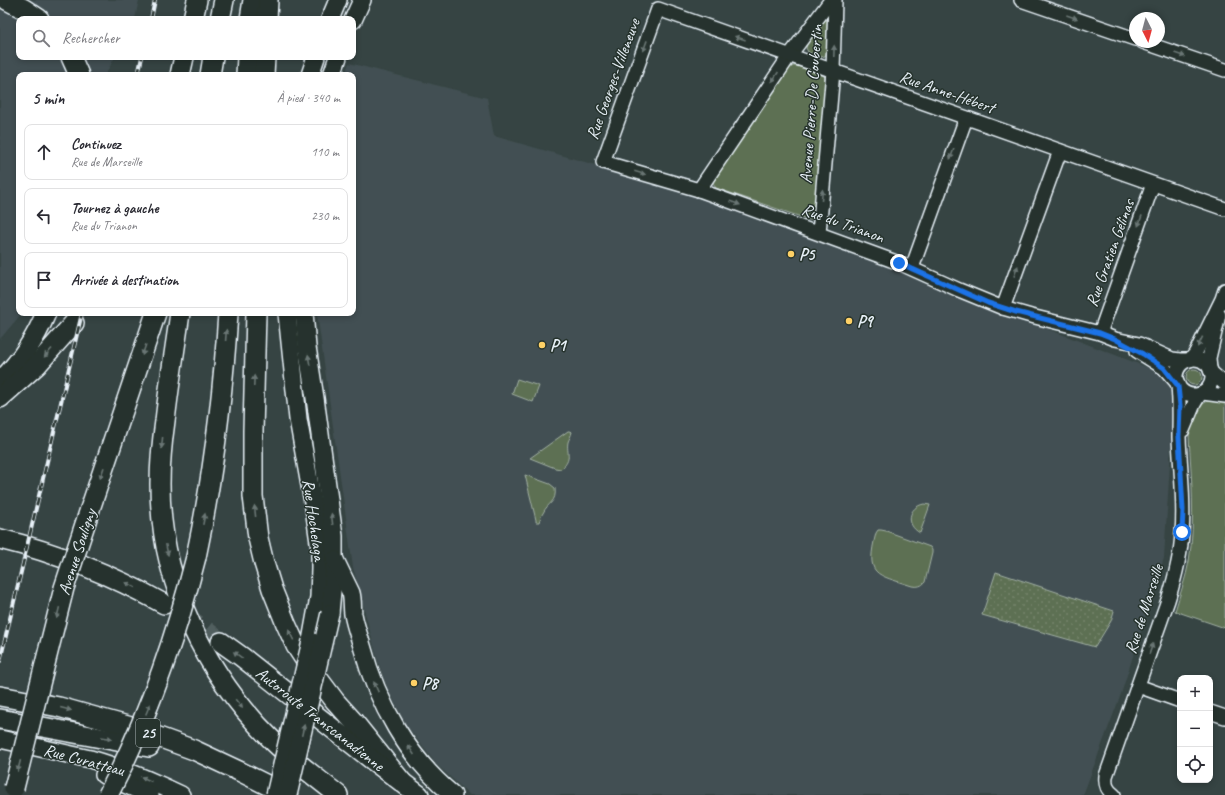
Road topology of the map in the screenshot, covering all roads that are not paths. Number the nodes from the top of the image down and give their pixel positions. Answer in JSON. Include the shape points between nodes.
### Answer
{"nodes":[{"id":1,"x":7,"y":0,"type":"edge"},
{"id":2,"x":197,"y":0,"type":"edge"},
{"id":3,"x":224,"y":0,"type":"edge"},
{"id":4,"x":253,"y":0,"type":"edge"},
{"id":5,"x":268,"y":0,"type":"edge"},
{"id":6,"x":338,"y":0,"type":"edge"},
{"id":7,"x":362,"y":0,"type":"edge"},
{"id":8,"x":831,"y":0,"type":"edge"},
{"id":9,"x":835,"y":0,"type":"edge"},
{"id":10,"x":1021,"y":0,"type":"edge"},
{"id":11,"x":658,"y":9,"type":"joint"},
{"id":12,"x":34,"y":16,"type":"edge"},
{"id":13,"x":194,"y":16,"type":"edge"},
{"id":14,"x":221,"y":16,"type":"edge"},
{"id":15,"x":250,"y":16,"type":"edge"},
{"id":16,"x":267,"y":16,"type":"edge"},
{"id":17,"x":331,"y":16,"type":"edge"},
{"id":18,"x":355,"y":16,"type":"edge"},
{"id":19,"x":1129,"y":37,"type":"edge"},
{"id":20,"x":1161,"y":48,"type":"edge"},
{"id":21,"x":790,"y":55,"type":"junction"},
{"id":22,"x":72,"y":60,"type":"edge"},
{"id":23,"x":183,"y":60,"type":"edge"},
{"id":24,"x":212,"y":60,"type":"edge"},
{"id":25,"x":216,"y":60,"type":"edge"},
{"id":26,"x":247,"y":60,"type":"edge"},
{"id":27,"x":265,"y":60,"type":"edge"},
{"id":28,"x":315,"y":60,"type":"edge"},
{"id":29,"x":337,"y":60,"type":"edge"},
{"id":30,"x":1225,"y":70,"type":"edge"},
{"id":31,"x":833,"y":71,"type":"junction"},
{"id":32,"x":78,"y":72,"type":"edge"},
{"id":33,"x":181,"y":72,"type":"edge"},
{"id":34,"x":210,"y":72,"type":"edge"},
{"id":35,"x":214,"y":72,"type":"edge"},
{"id":36,"x":246,"y":72,"type":"edge"},
{"id":37,"x":264,"y":72,"type":"edge"},
{"id":38,"x":311,"y":72,"type":"edge"},
{"id":39,"x":333,"y":72,"type":"edge"},
{"id":40,"x":966,"y":118,"type":"junction"},
{"id":41,"x":1060,"y":151,"type":"junction"},
{"id":42,"x":603,"y":162,"type":"joint"},
{"id":43,"x":1153,"y":184,"type":"junction"},
{"id":44,"x":699,"y":190,"type":"junction"},
{"id":45,"x":1225,"y":209,"type":"edge"},
{"id":46,"x":819,"y":233,"type":"junction"},
{"id":47,"x":912,"y":268,"type":"junction"},
{"id":48,"x":1223,"y":295,"type":"edge"},
{"id":49,"x":1003,"y":308,"type":"junction"},
{"id":50,"x":45,"y":316,"type":"edge"},
{"id":51,"x":155,"y":316,"type":"edge"},
{"id":52,"x":180,"y":316,"type":"edge"},
{"id":53,"x":228,"y":316,"type":"edge"},
{"id":54,"x":256,"y":316,"type":"edge"},
{"id":55,"x":287,"y":316,"type":"edge"},
{"id":56,"x":304,"y":316,"type":"edge"},
{"id":57,"x":74,"y":323,"type":"dead end"},
{"id":58,"x":1100,"y":333,"type":"junction"},
{"id":59,"x":1115,"y":339,"type":"junction"},
{"id":60,"x":1189,"y":360,"type":"junction"},
{"id":61,"x":1211,"y":371,"type":"junction"},
{"id":62,"x":0,"y":382,"type":"edge"},
{"id":63,"x":1225,"y":384,"type":"edge"},
{"id":64,"x":1178,"y":385,"type":"junction"},
{"id":65,"x":1201,"y":393,"type":"junction"},
{"id":66,"x":1225,"y":396,"type":"edge"},
{"id":67,"x":0,"y":398,"type":"edge"},
{"id":68,"x":1179,"y":437,"type":"junction"},
{"id":69,"x":0,"y":539,"type":"edge"},
{"id":70,"x":334,"y":558,"type":"junction"},
{"id":71,"x":164,"y":604,"type":"tunnel mouth"},
{"id":72,"x":325,"y":605,"type":"junction"},
{"id":73,"x":353,"y":614,"type":"junction"},
{"id":74,"x":221,"y":642,"type":"tunnel mouth"},
{"id":75,"x":1138,"y":686,"type":"junction"},
{"id":76,"x":0,"y":696,"type":"edge"},
{"id":77,"x":1177,"y":700,"type":"edge"},
{"id":78,"x":1213,"y":713,"type":"edge"},
{"id":79,"x":1225,"y":717,"type":"edge"},
{"id":80,"x":0,"y":719,"type":"edge"},
{"id":81,"x":0,"y":739,"type":"edge"},
{"id":82,"x":29,"y":746,"type":"junction"},
{"id":83,"x":402,"y":782,"type":"junction"},
{"id":84,"x":13,"y":791,"type":"edge"},
{"id":85,"x":1110,"y":791,"type":"edge"},
{"id":86,"x":108,"y":795,"type":"edge"},
{"id":87,"x":150,"y":795,"type":"edge"},
{"id":88,"x":181,"y":795,"type":"edge"},
{"id":89,"x":275,"y":795,"type":"edge"},
{"id":90,"x":283,"y":795,"type":"edge"},
{"id":91,"x":288,"y":795,"type":"edge"},
{"id":92,"x":338,"y":795,"type":"edge"},
{"id":93,"x":419,"y":795,"type":"edge"},
{"id":94,"x":453,"y":795,"type":"edge"}],
"edges":[{"from":1,"to":12,"type":"highway"},
{"from":2,"to":13,"type":"highway"},
{"from":3,"to":14,"type":"highway"},
{"from":4,"to":15,"type":"highway"},
{"from":5,"to":16,"type":"highway"},
{"from":6,"to":17,"type":"main road"},
{"from":7,"to":18,"type":"main road"},
{"from":8,"to":21,"type":"street","name":"Avenue Pierre-De Coubertin"},
{"from":31,"to":9,"type":"street","name":"Avenue Pierre-De Coubertin","one_way":true},
{"from":10,"to":19,"type":"street","one_way":true},
{"from":21,"to":11,"type":"street","name":"Rue Anne-Hébert","one_way":true},
{"from":11,"to":42,"type":"street","name":"Rue Georges-Villeneuve","one_way":true},
{"from":20,"to":30,"type":"street","one_way":true},
{"from":21,"to":31,"type":"street","name":"Rue Anne-Hébert"},
{"from":21,"to":44,"type":"street","name":"Avenue Pierre-De Coubertin","one_way":true},
{"from":22,"to":32,"type":"highway"},
{"from":23,"to":33,"type":"highway"},
{"from":24,"to":34,"type":"highway"},
{"from":25,"to":35,"type":"highway"},
{"from":26,"to":36,"type":"highway"},
{"from":27,"to":37,"type":"highway"},
{"from":28,"to":38,"type":"main road"},
{"from":29,"to":39,"type":"main road"},
{"from":31,"to":40,"type":"street","name":"Rue Anne-Hébert"},
{"from":46,"to":31,"type":"street","name":"Avenue Pierre-De Coubertin","one_way":true},
{"from":40,"to":41,"type":"street","name":"Rue Anne-Hébert"},
{"from":40,"to":47,"type":"street","one_way":true},
{"from":41,"to":43,"type":"street","name":"Rue Anne-Hébert"},
{"from":49,"to":41,"type":"street","one_way":true},
{"from":42,"to":44,"type":"street","name":"Rue du Trianon","one_way":true},
{"from":43,"to":45,"type":"street","name":"Rue Anne-Hébert"},
{"from":43,"to":58,"type":"street","name":"Rue Gratien Gélinas","one_way":true},
{"from":44,"to":46,"type":"street","name":"Rue du Trianon","one_way":true},
{"from":46,"to":47,"type":"street","name":"Rue du Trianon"},
{"from":47,"to":49,"type":"street","name":"Rue du Trianon"},
{"from":48,"to":60,"type":"street","one_way":true,"via":[[1195,354]]},
{"from":48,"to":61,"type":"street","via":[[1209,358]]},
{"from":49,"to":58,"type":"street","name":"Rue du Trianon"},
{"from":50,"to":62,"type":"highway","via":[[30,346]]},
{"from":51,"to":84,"type":"highway","name":"Avenue Souligny","one_way":true,"bridge":true,"via":[[64,588]]},
{"from":52,"to":92,"type":"highway","one_way":true,"via":[[160,468],[161,511],[166,547],[177,592],[189,622],[215,670],[238,702],[297,763]]},
{"from":86,"to":53,"type":"highway","one_way":true,"bridge":true,"via":[[157,685],[196,558],[218,431]]},
{"from":83,"to":54,"type":"highway","one_way":true,"via":[[311,669],[288,630],[272,589],[258,538],[253,496]]},
{"from":55,"to":72,"type":"main road","name":"Rue Hochelaga","via":[[298,419],[319,536]]},
{"from":70,"to":56,"type":"main road","name":"Rue Hochelaga","one_way":true,"via":[[332,514]]},
{"from":57,"to":67,"type":"highway","one_way":true,"via":[[37,365]]},
{"from":58,"to":59,"type":"street","name":"Rue du Trianon"},
{"from":59,"to":60,"type":"street","name":"Rue du Trianon","via":[[1138,344],[1172,359]]},
{"from":59,"to":64,"type":"street","name":"Rue du Trianon","via":[[1164,368]]},
{"from":60,"to":61,"type":"street","via":[[1204,362]]},
{"from":60,"to":64,"type":"street","via":[[1178,370]]},
{"from":61,"to":63,"type":"street"},
{"from":61,"to":65,"type":"street","via":[[1211,383]]},
{"from":64,"to":65,"type":"street","via":[[1188,394]]},
{"from":64,"to":68,"type":"street","name":"Rue de Marseille"},
{"from":65,"to":66,"type":"street"},
{"from":65,"to":68,"type":"street","name":"Rue de Marseille"},
{"from":75,"to":68,"type":"street","name":"Rue de Marseille","one_way":true,"via":[[1168,600],[1179,559],[1183,510]]},
{"from":71,"to":69,"type":"highway","one_way":true,"via":[[114,578],[73,561]]},
{"from":70,"to":72,"type":"main road","name":"Rue Hochelaga"},
{"from":70,"to":73,"type":"main road","via":[[353,598]]},
{"from":72,"to":73,"type":"main road","via":[[342,604]]},
{"from":72,"to":89,"type":"main road","name":"Rue Hochelaga","bridge":true},
{"from":91,"to":72,"type":"main road","name":"Rue Hochelaga","one_way":true,"bridge":true},
{"from":94,"to":73,"type":"main road","one_way":true,"via":[[420,763],[391,718],[369,671]]},
{"from":83,"to":74,"type":"highway","name":"Autoroute Transcanadienne","one_way":true},
{"from":75,"to":77,"type":"street"},
{"from":75,"to":85,"type":"street","name":"Rue de Marseille","via":[[1106,776]]},
{"from":76,"to":91,"type":"highway","number":"25","one_way":true,"via":[[59,707],[131,727],[194,750]]},
{"from":78,"to":79,"type":"street"},
{"from":80,"to":90,"type":"highway","one_way":true,"via":[[159,749],[204,763]]},
{"from":81,"to":82,"type":"main road","name":"Rue Curatteau"},
{"from":82,"to":87,"type":"main road","name":"Rue Curatteau"},
{"from":88,"to":82,"type":"main road","name":"Rue Curatteau","one_way":true,"via":[[104,762]]},
{"from":83,"to":93,"type":"highway","name":"Autoroute Transcanadienne"}]}
